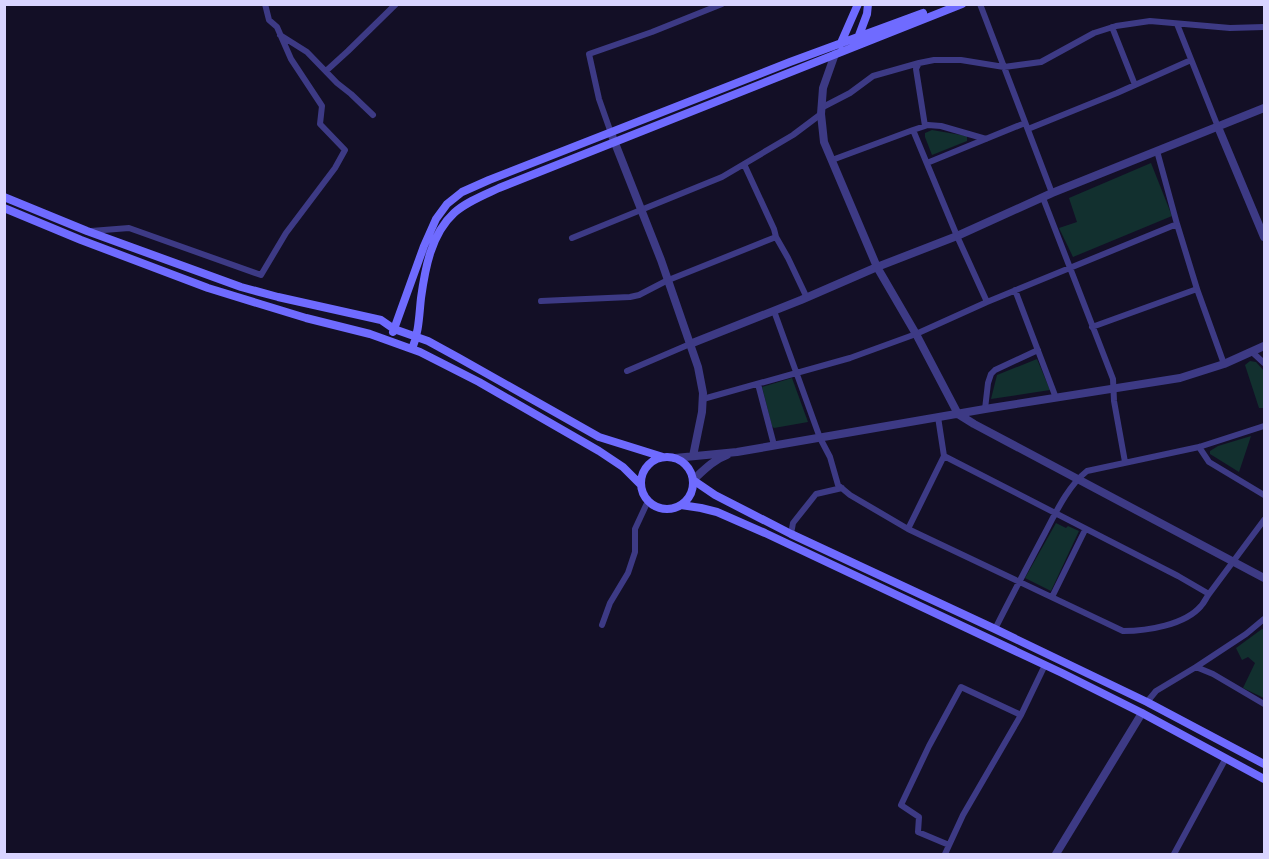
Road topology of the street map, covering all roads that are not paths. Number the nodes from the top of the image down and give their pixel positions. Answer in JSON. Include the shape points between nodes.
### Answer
{"nodes":[{"id":1,"x":265,"y":4,"type":"edge"},
{"id":2,"x":396,"y":4,"type":"edge"},
{"id":3,"x":722,"y":4,"type":"edge"},
{"id":4,"x":858,"y":4,"type":"edge"},
{"id":5,"x":868,"y":4,"type":"edge"},
{"id":6,"x":945,"y":4,"type":"edge"},
{"id":7,"x":962,"y":4,"type":"edge"},
{"id":8,"x":980,"y":4,"type":"edge"},
{"id":9,"x":1177,"y":24,"type":"junction"},
{"id":10,"x":1112,"y":27,"type":"junction"},
{"id":11,"x":1264,"y":27,"type":"edge"},
{"id":12,"x":279,"y":35,"type":"junction"},
{"id":13,"x":859,"y":37,"type":"junction"},
{"id":14,"x":841,"y":43,"type":"junction"},
{"id":15,"x":850,"y":48,"type":"junction"},
{"id":16,"x":835,"y":54,"type":"junction"},
{"id":17,"x":1191,"y":60,"type":"junction"},
{"id":18,"x":919,"y":63,"type":"junction"},
{"id":19,"x":1004,"y":67,"type":"junction"},
{"id":20,"x":326,"y":71,"type":"junction"},
{"id":21,"x":1135,"y":85,"type":"junction"},
{"id":22,"x":1264,"y":108,"type":"edge"},
{"id":23,"x":821,"y":111,"type":"junction"},
{"id":24,"x":373,"y":115,"type":"dead end"},
{"id":25,"x":925,"y":126,"type":"junction"},
{"id":26,"x":1027,"y":126,"type":"junction"},
{"id":27,"x":1218,"y":127,"type":"junction"},
{"id":28,"x":913,"y":130,"type":"junction"},
{"id":29,"x":611,"y":133,"type":"junction"},
{"id":30,"x":986,"y":139,"type":"junction"},
{"id":31,"x":614,"y":143,"type":"junction"},
{"id":32,"x":1156,"y":151,"type":"junction"},
{"id":33,"x":832,"y":160,"type":"junction"},
{"id":34,"x":927,"y":163,"type":"junction"},
{"id":35,"x":744,"y":164,"type":"junction"},
{"id":36,"x":1052,"y":193,"type":"junction"},
{"id":37,"x":4,"y":198,"type":"edge"},
{"id":38,"x":1043,"y":198,"type":"junction"},
{"id":39,"x":4,"y":208,"type":"edge"},
{"id":40,"x":640,"y":210,"type":"junction"},
{"id":41,"x":1177,"y":224,"type":"junction"},
{"id":42,"x":87,"y":231,"type":"junction"},
{"id":43,"x":957,"y":236,"type":"junction"},
{"id":44,"x":776,"y":237,"type":"junction"},
{"id":45,"x":1264,"y":237,"type":"edge"},
{"id":46,"x":572,"y":238,"type":"dead end"},
{"id":47,"x":877,"y":267,"type":"junction"},
{"id":48,"x":1070,"y":268,"type":"junction"},
{"id":49,"x":668,"y":280,"type":"junction"},
{"id":50,"x":1197,"y":289,"type":"junction"},
{"id":51,"x":1015,"y":290,"type":"junction"},
{"id":52,"x":807,"y":298,"type":"junction"},
{"id":53,"x":541,"y":301,"type":"dead end"},
{"id":54,"x":987,"y":302,"type":"junction"},
{"id":55,"x":774,"y":311,"type":"junction"},
{"id":56,"x":1092,"y":327,"type":"junction"},
{"id":57,"x":394,"y":329,"type":"junction"},
{"id":58,"x":916,"y":334,"type":"junction"},
{"id":59,"x":417,"y":337,"type":"junction"},
{"id":60,"x":391,"y":341,"type":"junction"},
{"id":61,"x":690,"y":344,"type":"junction"},
{"id":62,"x":1264,"y":346,"type":"edge"},
{"id":63,"x":412,"y":349,"type":"junction"},
{"id":64,"x":1038,"y":350,"type":"junction"},
{"id":65,"x":1252,"y":352,"type":"junction"},
{"id":66,"x":1264,"y":363,"type":"edge"},
{"id":67,"x":1224,"y":364,"type":"junction"},
{"id":68,"x":627,"y":371,"type":"dead end"},
{"id":69,"x":796,"y":373,"type":"junction"},
{"id":70,"x":758,"y":384,"type":"junction"},
{"id":71,"x":1114,"y":389,"type":"junction"},
{"id":72,"x":1056,"y":398,"type":"junction"},
{"id":73,"x":703,"y":399,"type":"junction"},
{"id":74,"x":984,"y":409,"type":"junction"},
{"id":75,"x":958,"y":414,"type":"junction"},
{"id":76,"x":938,"y":417,"type":"junction"},
{"id":77,"x":1264,"y":426,"type":"edge"},
{"id":78,"x":820,"y":438,"type":"junction"},
{"id":79,"x":774,"y":445,"type":"junction"},
{"id":80,"x":1199,"y":447,"type":"junction"},
{"id":81,"x":737,"y":452,"type":"junction"},
{"id":82,"x":693,"y":456,"type":"junction"},
{"id":83,"x":944,"y":456,"type":"junction"},
{"id":84,"x":663,"y":457,"type":"junction"},
{"id":85,"x":675,"y":458,"type":"junction"},
{"id":86,"x":1125,"y":462,"type":"junction"},
{"id":87,"x":1077,"y":478,"type":"junction"},
{"id":88,"x":693,"y":480,"type":"junction"},
{"id":89,"x":641,"y":485,"type":"junction"},
{"id":90,"x":842,"y":488,"type":"junction"},
{"id":91,"x":1264,"y":495,"type":"edge"},
{"id":92,"x":648,"y":501,"type":"junction"},
{"id":93,"x":681,"y":506,"type":"junction"},
{"id":94,"x":1055,"y":513,"type":"junction"},
{"id":95,"x":1264,"y":520,"type":"edge"},
{"id":96,"x":908,"y":529,"type":"junction"},
{"id":97,"x":1085,"y":530,"type":"junction"},
{"id":98,"x":791,"y":534,"type":"junction"},
{"id":99,"x":1234,"y":562,"type":"junction"},
{"id":100,"x":1264,"y":578,"type":"edge"},
{"id":101,"x":1019,"y":581,"type":"junction"},
{"id":102,"x":1209,"y":594,"type":"junction"},
{"id":103,"x":1052,"y":597,"type":"junction"},
{"id":104,"x":1264,"y":620,"type":"edge"},
{"id":105,"x":602,"y":625,"type":"dead end"},
{"id":106,"x":995,"y":629,"type":"junction"},
{"id":107,"x":1045,"y":665,"type":"junction"},
{"id":108,"x":1196,"y":667,"type":"junction"},
{"id":109,"x":1147,"y":702,"type":"junction"},
{"id":110,"x":1264,"y":704,"type":"edge"},
{"id":111,"x":1142,"y":713,"type":"junction"},
{"id":112,"x":1021,"y":715,"type":"junction"},
{"id":113,"x":1226,"y":758,"type":"junction"},
{"id":114,"x":1264,"y":764,"type":"edge"},
{"id":115,"x":1264,"y":779,"type":"edge"},
{"id":116,"x":949,"y":845,"type":"junction"},
{"id":117,"x":945,"y":855,"type":"edge"},
{"id":118,"x":1056,"y":855,"type":"edge"},
{"id":119,"x":1174,"y":855,"type":"edge"}],
"edges":[{"from":1,"to":12,"type":"street"},
{"from":2,"to":20,"type":"street"},
{"from":3,"to":29,"type":"street","via":[[589,54]]},
{"from":4,"to":14,"type":"main road"},
{"from":5,"to":13,"type":"main road"},
{"from":6,"to":13,"type":"main road"},
{"from":7,"to":15,"type":"main road"},
{"from":8,"to":19,"type":"street"},
{"from":9,"to":10,"type":"street","via":[[1149,21]]},
{"from":9,"to":11,"type":"street"},
{"from":9,"to":17,"type":"street"},
{"from":10,"to":19,"type":"street","via":[[1041,62]]},
{"from":10,"to":21,"type":"street"},
{"from":12,"to":20,"type":"street","via":[[307,52]]},
{"from":12,"to":42,"type":"street","via":[[322,106],[320,124],[345,150],[261,274],[129,228]]},
{"from":13,"to":14,"type":"main road"},
{"from":13,"to":15,"type":"main road"},
{"from":14,"to":16,"type":"main road"},
{"from":14,"to":29,"type":"main road"},
{"from":15,"to":16,"type":"main road"},
{"from":16,"to":23,"type":"street","via":[[823,88]]},
{"from":16,"to":31,"type":"main road"},
{"from":17,"to":21,"type":"street"},
{"from":17,"to":27,"type":"street"},
{"from":18,"to":19,"type":"street","via":[[961,60]]},
{"from":18,"to":23,"type":"street","via":[[873,76]]},
{"from":18,"to":25,"type":"street","via":[[916,69]]},
{"from":19,"to":26,"type":"street"},
{"from":20,"to":24,"type":"street"},
{"from":21,"to":26,"type":"street"},
{"from":22,"to":27,"type":"street"},
{"from":23,"to":33,"type":"street","via":[[824,142]]},
{"from":23,"to":35,"type":"street","via":[[793,135]]},
{"from":25,"to":28,"type":"street"},
{"from":25,"to":30,"type":"street","via":[[941,126]]},
{"from":26,"to":30,"type":"street"},
{"from":26,"to":36,"type":"street"},
{"from":27,"to":32,"type":"street"},
{"from":27,"to":45,"type":"street"},
{"from":28,"to":33,"type":"street"},
{"from":28,"to":34,"type":"street"},
{"from":29,"to":31,"type":"street"},
{"from":29,"to":57,"type":"main road","via":[[489,180],[447,204],[424,246]]},
{"from":30,"to":34,"type":"street"},
{"from":31,"to":40,"type":"street"},
{"from":31,"to":59,"type":"main road","via":[[499,188],[455,212],[443,225],[430,252]]},
{"from":32,"to":36,"type":"street"},
{"from":32,"to":41,"type":"street"},
{"from":33,"to":47,"type":"street"},
{"from":34,"to":43,"type":"street"},
{"from":35,"to":40,"type":"street"},
{"from":35,"to":44,"type":"street"},
{"from":36,"to":38,"type":"street"},
{"from":37,"to":42,"type":"main road"},
{"from":38,"to":43,"type":"street"},
{"from":38,"to":48,"type":"street"},
{"from":39,"to":60,"type":"main road","via":[[208,288]]},
{"from":40,"to":46,"type":"street"},
{"from":40,"to":49,"type":"street"},
{"from":41,"to":48,"type":"street"},
{"from":41,"to":50,"type":"street"},
{"from":42,"to":57,"type":"main road","via":[[241,287],[381,320]]},
{"from":43,"to":47,"type":"street"},
{"from":43,"to":54,"type":"street"},
{"from":44,"to":49,"type":"street"},
{"from":44,"to":52,"type":"street"},
{"from":47,"to":52,"type":"street"},
{"from":47,"to":58,"type":"street"},
{"from":48,"to":51,"type":"street"},
{"from":48,"to":56,"type":"street"},
{"from":49,"to":53,"type":"street","via":[[630,297]]},
{"from":49,"to":61,"type":"street"},
{"from":50,"to":56,"type":"street"},
{"from":50,"to":67,"type":"street"},
{"from":51,"to":54,"type":"street"},
{"from":51,"to":64,"type":"street"},
{"from":52,"to":55,"type":"street"},
{"from":54,"to":58,"type":"street"},
{"from":55,"to":61,"type":"street"},
{"from":55,"to":69,"type":"street"},
{"from":56,"to":71,"type":"street"},
{"from":57,"to":59,"type":"main road"},
{"from":57,"to":60,"type":"main road"},
{"from":58,"to":69,"type":"street"},
{"from":58,"to":75,"type":"street"},
{"from":59,"to":63,"type":"main road"},
{"from":59,"to":84,"type":"main road","via":[[599,437]]},
{"from":60,"to":63,"type":"main road"},
{"from":61,"to":68,"type":"street"},
{"from":61,"to":73,"type":"street"},
{"from":62,"to":65,"type":"street"},
{"from":63,"to":89,"type":"main road","via":[[479,382],[599,451]]},
{"from":64,"to":72,"type":"street"},
{"from":64,"to":74,"type":"street","via":[[991,374]]},
{"from":65,"to":66,"type":"street"},
{"from":65,"to":67,"type":"street"},
{"from":67,"to":71,"type":"street","via":[[1180,378]]},
{"from":69,"to":70,"type":"street"},
{"from":69,"to":78,"type":"street"},
{"from":70,"to":73,"type":"street"},
{"from":70,"to":79,"type":"street"},
{"from":71,"to":72,"type":"street"},
{"from":71,"to":86,"type":"street"},
{"from":72,"to":74,"type":"street"},
{"from":73,"to":82,"type":"street"},
{"from":74,"to":75,"type":"street"},
{"from":75,"to":76,"type":"street"},
{"from":75,"to":87,"type":"street"},
{"from":76,"to":78,"type":"street"},
{"from":76,"to":83,"type":"street"},
{"from":77,"to":80,"type":"street"},
{"from":78,"to":79,"type":"street"},
{"from":78,"to":90,"type":"street"},
{"from":79,"to":81,"type":"street"},
{"from":80,"to":86,"type":"street"},
{"from":80,"to":91,"type":"street","via":[[1209,462]]},
{"from":81,"to":82,"type":"street"},
{"from":81,"to":88,"type":"street","via":[[720,458]]},
{"from":82,"to":85,"type":"street"},
{"from":83,"to":94,"type":"street"},
{"from":83,"to":96,"type":"street"},
{"from":84,"to":85,"type":"main road"},
{"from":84,"to":89,"type":"main road","via":[[645,468]]},
{"from":85,"to":88,"type":"main road","via":[[689,468]]},
{"from":86,"to":87,"type":"street","via":[[1087,471]]},
{"from":87,"to":94,"type":"street"},
{"from":87,"to":99,"type":"street"},
{"from":88,"to":93,"type":"main road","via":[[692,492]]},
{"from":88,"to":98,"type":"main road"},
{"from":89,"to":92,"type":"main road"},
{"from":90,"to":96,"type":"street"},
{"from":90,"to":98,"type":"street","via":[[816,494],[793,523]]},
{"from":92,"to":93,"type":"main road","via":[[663,509]]},
{"from":92,"to":105,"type":"street","via":[[635,529],[635,552],[628,573]]},
{"from":93,"to":107,"type":"main road","via":[[717,512]]},
{"from":94,"to":97,"type":"street"},
{"from":94,"to":101,"type":"street"},
{"from":95,"to":99,"type":"street"},
{"from":96,"to":101,"type":"street"},
{"from":97,"to":102,"type":"street"},
{"from":97,"to":103,"type":"street"},
{"from":98,"to":106,"type":"main road"},
{"from":99,"to":100,"type":"street"},
{"from":99,"to":102,"type":"street"},
{"from":101,"to":103,"type":"street"},
{"from":101,"to":106,"type":"street"},
{"from":102,"to":103,"type":"street","via":[[1189,616],[1173,624],[1137,631],[1124,631]]},
{"from":104,"to":108,"type":"street"},
{"from":106,"to":109,"type":"main road"},
{"from":107,"to":111,"type":"main road"},
{"from":107,"to":112,"type":"street"},
{"from":108,"to":109,"type":"street","via":[[1156,691]]},
{"from":108,"to":110,"type":"street"},
{"from":109,"to":114,"type":"main road"},
{"from":111,"to":113,"type":"main road"},
{"from":111,"to":118,"type":"street"},
{"from":112,"to":116,"type":"street"},
{"from":112,"to":116,"type":"street","via":[[961,687],[901,805],[919,817],[918,832]]},
{"from":113,"to":115,"type":"main road"},
{"from":113,"to":119,"type":"street"},
{"from":116,"to":117,"type":"street"}]}
